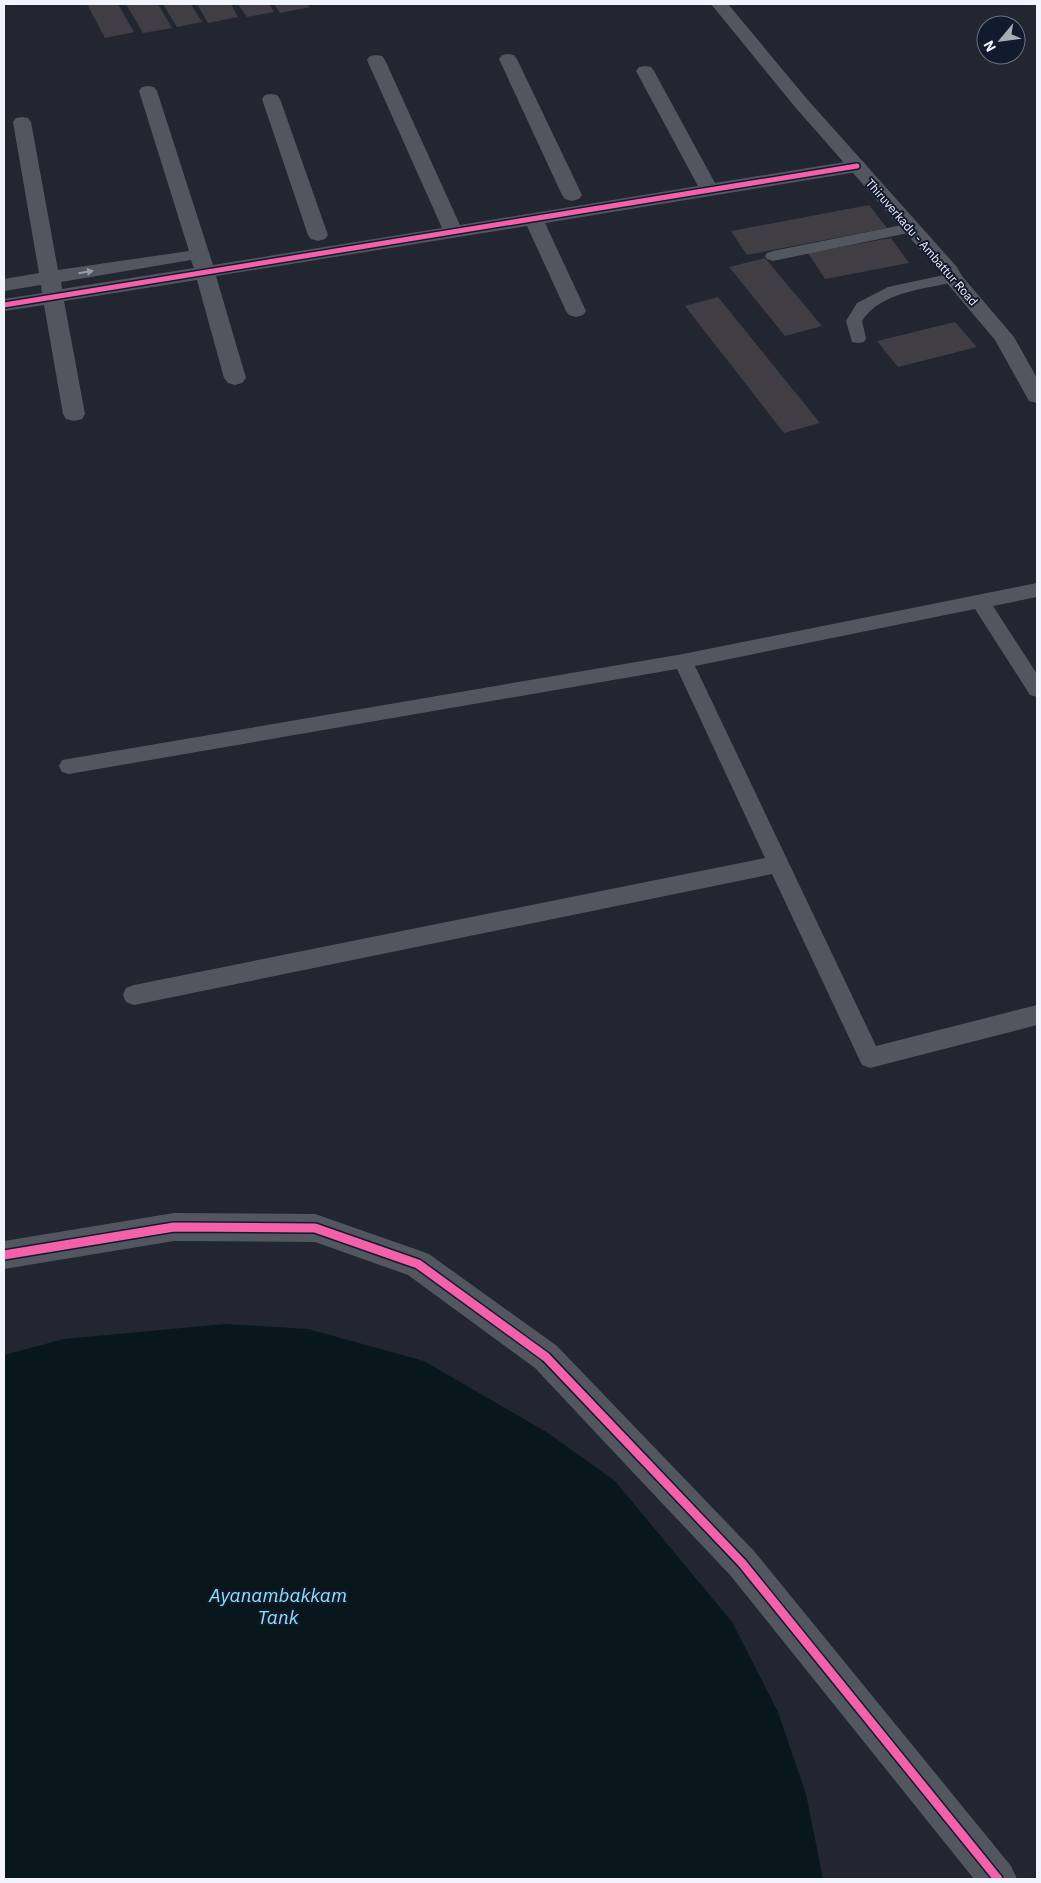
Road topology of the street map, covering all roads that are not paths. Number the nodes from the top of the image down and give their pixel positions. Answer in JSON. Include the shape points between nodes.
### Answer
{"nodes":[{"id":1,"x":719,"y":4,"type":"edge"},
{"id":2,"x":508,"y":59,"type":"dead end"},
{"id":3,"x":376,"y":60,"type":"dead end"},
{"id":4,"x":645,"y":71,"type":"dead end"},
{"id":5,"x":148,"y":90,"type":"dead end"},
{"id":6,"x":271,"y":99,"type":"dead end"},
{"id":7,"x":22,"y":122,"type":"dead end"},
{"id":8,"x":851,"y":159,"type":"junction"},
{"id":9,"x":705,"y":182,"type":"junction"},
{"id":10,"x":572,"y":195,"type":"junction"},
{"id":11,"x":533,"y":218,"type":"junction"},
{"id":12,"x":450,"y":223,"type":"junction"},
{"id":13,"x":383,"y":225,"type":"dead end"},
{"id":14,"x":912,"y":228,"type":"junction"},
{"id":15,"x":318,"y":235,"type":"dead end"},
{"id":16,"x":773,"y":256,"type":"dead end"},
{"id":17,"x":207,"y":259,"type":"junction"},
{"id":18,"x":953,"y":278,"type":"junction"},
{"id":19,"x":4,"y":285,"type":"edge"},
{"id":20,"x":51,"y":288,"type":"junction"},
{"id":21,"x":4,"y":305,"type":"edge"},
{"id":22,"x":576,"y":311,"type":"dead end"},
{"id":23,"x":858,"y":338,"type":"dead end"},
{"id":24,"x":235,"y":378,"type":"dead end"},
{"id":25,"x":1037,"y":396,"type":"edge"},
{"id":26,"x":74,"y":414,"type":"dead end"},
{"id":27,"x":1037,"y":590,"type":"edge"},
{"id":28,"x":980,"y":601,"type":"junction"},
{"id":29,"x":683,"y":661,"type":"junction"},
{"id":30,"x":1037,"y":690,"type":"edge"},
{"id":31,"x":69,"y":766,"type":"dead end"},
{"id":32,"x":779,"y":864,"type":"junction"},
{"id":33,"x":134,"y":995,"type":"dead end"},
{"id":34,"x":1037,"y":1015,"type":"edge"},
{"id":35,"x":4,"y":1255,"type":"edge"},
{"id":36,"x":998,"y":1879,"type":"edge"}],
"edges":[{"from":1,"to":8,"type":"street","name":"Thiruverkadu - Ambattur Road"},
{"from":2,"to":10,"type":"street"},
{"from":3,"to":12,"type":"street"},
{"from":4,"to":9,"type":"street"},
{"from":5,"to":17,"type":"street"},
{"from":6,"to":15,"type":"street"},
{"from":7,"to":20,"type":"street"},
{"from":8,"to":9,"type":"street"},
{"from":8,"to":14,"type":"street","name":"Thiruverkadu - Ambattur Road"},
{"from":9,"to":10,"type":"street"},
{"from":9,"to":11,"type":"street"},
{"from":10,"to":12,"type":"street"},
{"from":11,"to":12,"type":"street"},
{"from":11,"to":22,"type":"street"},
{"from":12,"to":13,"type":"street"},
{"from":12,"to":17,"type":"street"},
{"from":14,"to":16,"type":"lane"},
{"from":14,"to":18,"type":"street","name":"Thiruverkadu - Ambattur Road"},
{"from":17,"to":20,"type":"street"},
{"from":17,"to":24,"type":"street"},
{"from":18,"to":23,"type":"lane","via":[[894,291],[863,307],[854,321]]},
{"from":18,"to":25,"type":"street","name":"Thiruverkadu - Ambattur Road","via":[[1004,337]]},
{"from":19,"to":20,"type":"street"},
{"from":20,"to":21,"type":"street"},
{"from":20,"to":26,"type":"street"},
{"from":27,"to":28,"type":"lane"},
{"from":28,"to":29,"type":"lane"},
{"from":28,"to":30,"type":"lane"},
{"from":29,"to":31,"type":"lane"},
{"from":29,"to":32,"type":"lane"},
{"from":32,"to":33,"type":"lane"},
{"from":32,"to":34,"type":"lane","via":[[870,1058]]},
{"from":35,"to":36,"type":"street","via":[[174,1227],[315,1228],[418,1264],[546,1357],[742,1563]]}]}
